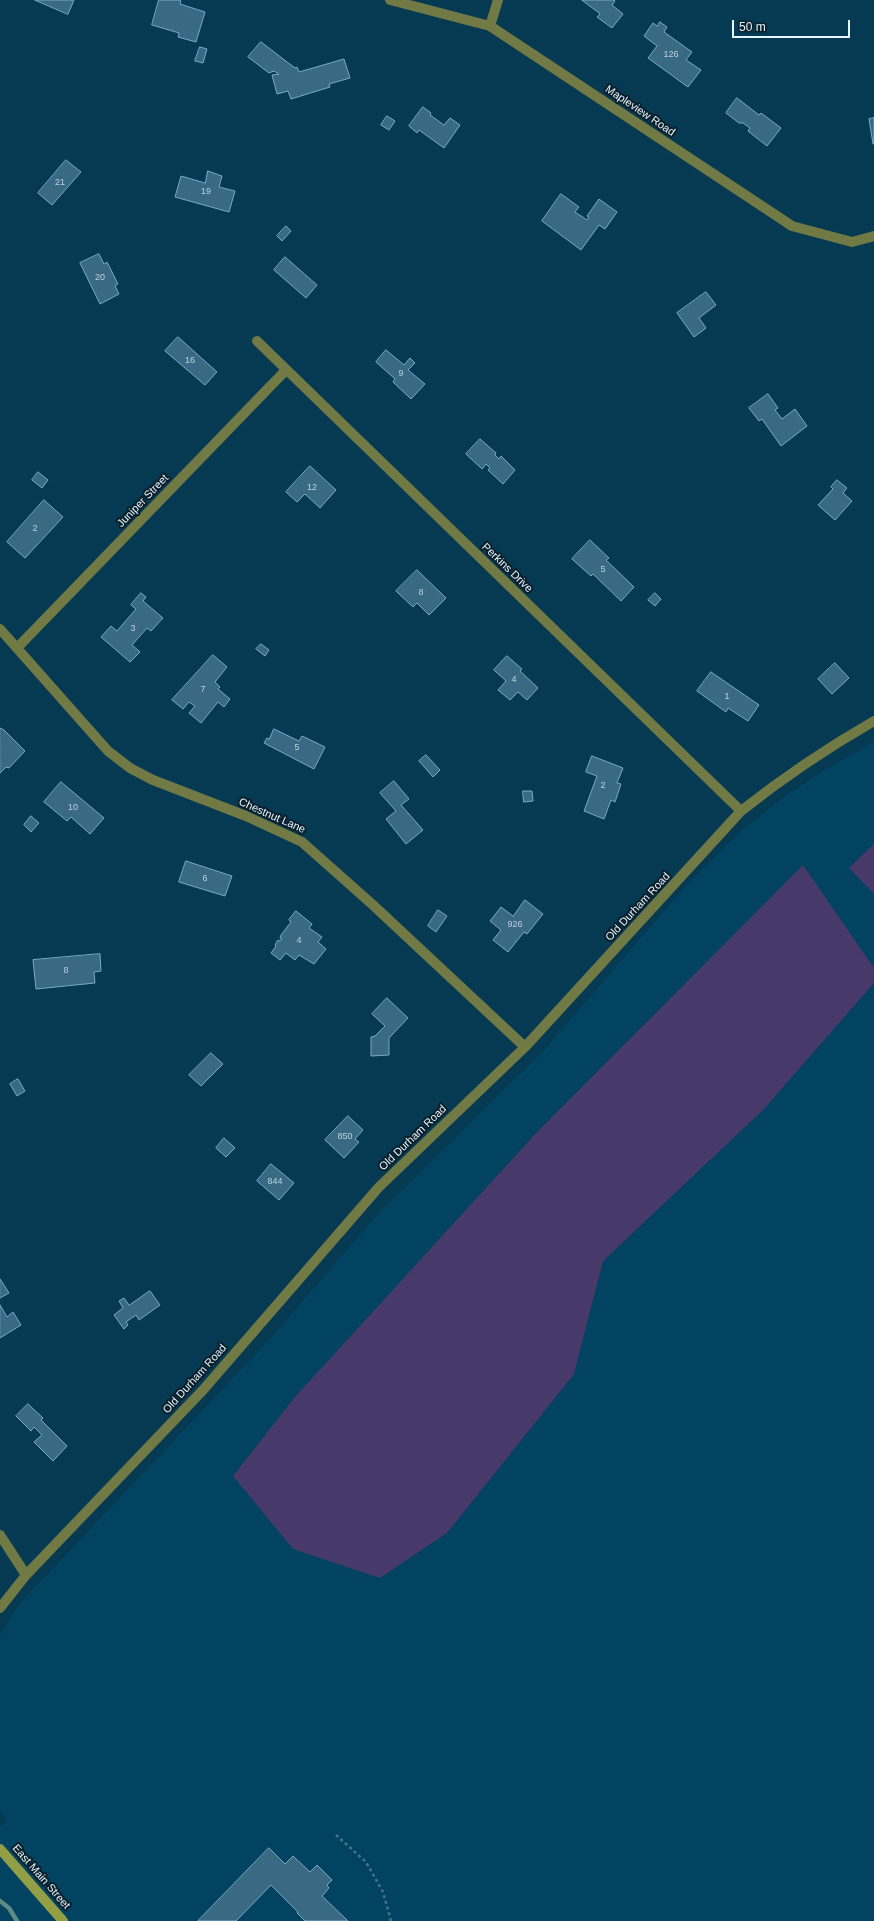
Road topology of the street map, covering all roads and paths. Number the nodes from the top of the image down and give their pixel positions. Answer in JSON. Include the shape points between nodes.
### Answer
{"nodes":[{"id":1,"x":390,"y":0,"type":"edge"},
{"id":2,"x":498,"y":0,"type":"edge"},
{"id":3,"x":490,"y":26,"type":"junction"},
{"id":4,"x":874,"y":236,"type":"edge"},
{"id":5,"x":257,"y":341,"type":"dead end"},
{"id":6,"x":286,"y":370,"type":"junction"},
{"id":7,"x":0,"y":629,"type":"edge"},
{"id":8,"x":17,"y":648,"type":"junction"},
{"id":9,"x":874,"y":721,"type":"edge"},
{"id":10,"x":741,"y":811,"type":"junction"},
{"id":11,"x":525,"y":1047,"type":"junction"},
{"id":12,"x":0,"y":1535,"type":"edge"},
{"id":13,"x":26,"y":1575,"type":"junction"},
{"id":14,"x":0,"y":1608,"type":"edge"},
{"id":15,"x":336,"y":1835,"type":"dead end"},
{"id":16,"x":0,"y":1849,"type":"edge"},
{"id":17,"x":63,"y":1921,"type":"edge"},
{"id":18,"x":391,"y":1921,"type":"edge"}],
"edges":[{"from":1,"to":3,"type":"street","name":"Mapleview Road"},
{"from":2,"to":3,"type":"street"},
{"from":3,"to":4,"type":"street","name":"Mapleview Road","via":[[792,226],[852,242]]},
{"from":5,"to":6,"type":"street","name":"Perkins Drive"},
{"from":6,"to":8,"type":"street","name":"Juniper Street"},
{"from":6,"to":10,"type":"street","name":"Perkins Drive"},
{"from":7,"to":8,"type":"street","name":"Chestnut Lane"},
{"from":8,"to":11,"type":"street","name":"Chestnut Lane","via":[[108,751],[130,768],[153,780],[246,816],[302,842],[373,904]]},
{"from":9,"to":10,"type":"street","name":"Old Durham Road","via":[[818,754]]},
{"from":10,"to":11,"type":"street","name":"Old Durham Road"},
{"from":11,"to":13,"type":"street","name":"Old Durham Road","via":[[379,1187],[203,1390]]},
{"from":12,"to":13,"type":"street"},
{"from":13,"to":14,"type":"street","name":"Old Durham Road"},
{"from":15,"to":18,"type":"path","via":[[366,1862],[383,1892]]},
{"from":16,"to":17,"type":"main road","name":"East Main Street"}]}
